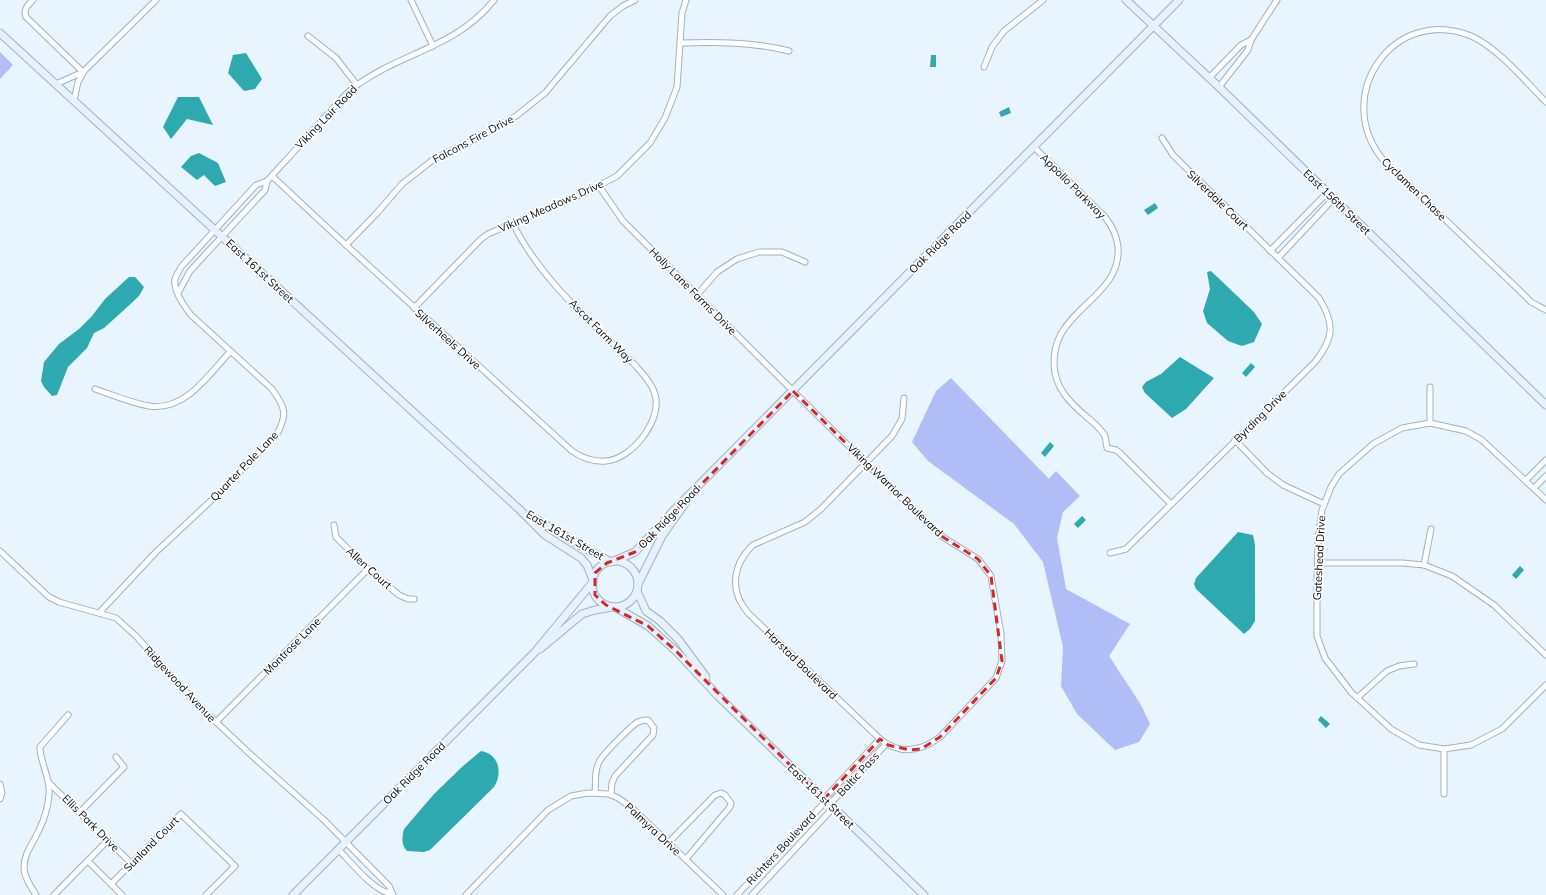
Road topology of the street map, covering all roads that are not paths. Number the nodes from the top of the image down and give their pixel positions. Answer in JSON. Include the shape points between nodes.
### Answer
{"nodes":[{"id":1,"x":33,"y":0,"type":"edge"},
{"id":2,"x":156,"y":0,"type":"edge"},
{"id":3,"x":411,"y":0,"type":"edge"},
{"id":4,"x":494,"y":0,"type":"edge"},
{"id":5,"x":635,"y":0,"type":"edge"},
{"id":6,"x":686,"y":0,"type":"edge"},
{"id":7,"x":1043,"y":0,"type":"edge"},
{"id":8,"x":1126,"y":0,"type":"edge"},
{"id":9,"x":1179,"y":0,"type":"edge"},
{"id":10,"x":1277,"y":0,"type":"edge"},
{"id":11,"x":1154,"y":25,"type":"junction"},
{"id":12,"x":0,"y":33,"type":"edge"},
{"id":13,"x":308,"y":36,"type":"dead end"},
{"id":14,"x":1251,"y":40,"type":"junction"},
{"id":15,"x":681,"y":43,"type":"junction"},
{"id":16,"x":433,"y":46,"type":"junction"},
{"id":17,"x":789,"y":51,"type":"dead end"},
{"id":18,"x":984,"y":68,"type":"dead end"},
{"id":19,"x":83,"y":72,"type":"junction"},
{"id":20,"x":1209,"y":78,"type":"junction"},
{"id":21,"x":56,"y":84,"type":"junction"},
{"id":22,"x":357,"y":85,"type":"junction"},
{"id":23,"x":1219,"y":87,"type":"junction"},
{"id":24,"x":74,"y":100,"type":"junction"},
{"id":25,"x":1546,"y":102,"type":"edge"},
{"id":26,"x":1162,"y":138,"type":"dead end"},
{"id":27,"x":1034,"y":147,"type":"junction"},
{"id":28,"x":272,"y":176,"type":"junction"},
{"id":29,"x":267,"y":180,"type":"junction"},
{"id":30,"x":599,"y":186,"type":"junction"},
{"id":31,"x":1327,"y":193,"type":"junction"},
{"id":32,"x":1333,"y":199,"type":"junction"},
{"id":33,"x":513,"y":224,"type":"junction"},
{"id":34,"x":215,"y":229,"type":"junction"},
{"id":35,"x":223,"y":237,"type":"junction"},
{"id":36,"x":346,"y":245,"type":"junction"},
{"id":37,"x":1270,"y":251,"type":"junction"},
{"id":38,"x":1278,"y":258,"type":"junction"},
{"id":39,"x":805,"y":262,"type":"dead end"},
{"id":40,"x":178,"y":293,"type":"junction"},
{"id":41,"x":697,"y":295,"type":"junction"},
{"id":42,"x":414,"y":308,"type":"junction"},
{"id":43,"x":1546,"y":310,"type":"edge"},
{"id":44,"x":230,"y":352,"type":"junction"},
{"id":45,"x":1430,"y":387,"type":"dead end"},
{"id":46,"x":95,"y":389,"type":"dead end"},
{"id":47,"x":793,"y":391,"type":"junction"},
{"id":48,"x":904,"y":398,"type":"dead end"},
{"id":49,"x":1546,"y":405,"type":"edge"},
{"id":50,"x":1430,"y":423,"type":"junction"},
{"id":51,"x":1235,"y":440,"type":"junction"},
{"id":52,"x":637,"y":443,"type":"joint"},
{"id":53,"x":1546,"y":460,"type":"edge"},
{"id":54,"x":866,"y":462,"type":"junction"},
{"id":55,"x":1546,"y":476,"type":"edge"},
{"id":56,"x":1526,"y":480,"type":"junction"},
{"id":57,"x":701,"y":484,"type":"junction"},
{"id":58,"x":1534,"y":488,"type":"junction"},
{"id":59,"x":1546,"y":500,"type":"edge"},
{"id":60,"x":1171,"y":504,"type":"junction"},
{"id":61,"x":1324,"y":504,"type":"junction"},
{"id":62,"x":519,"y":509,"type":"junction"},
{"id":63,"x":334,"y":525,"type":"dead end"},
{"id":64,"x":1431,"y":529,"type":"dead end"},
{"id":65,"x":0,"y":551,"type":"edge"},
{"id":66,"x":1110,"y":553,"type":"dead end"},
{"id":67,"x":613,"y":562,"type":"junction"},
{"id":68,"x":1318,"y":563,"type":"junction"},
{"id":69,"x":1424,"y":565,"type":"junction"},
{"id":70,"x":368,"y":569,"type":"junction"},
{"id":71,"x":593,"y":581,"type":"junction"},
{"id":72,"x":637,"y":588,"type":"junction"},
{"id":73,"x":414,"y":599,"type":"dead end"},
{"id":74,"x":614,"y":607,"type":"junction"},
{"id":75,"x":100,"y":613,"type":"junction"},
{"id":76,"x":535,"y":652,"type":"junction"},
{"id":77,"x":1546,"y":655,"type":"edge"},
{"id":78,"x":1414,"y":664,"type":"dead end"},
{"id":79,"x":1546,"y":686,"type":"edge"},
{"id":80,"x":718,"y":696,"type":"junction"},
{"id":81,"x":1357,"y":698,"type":"junction"},
{"id":82,"x":68,"y":715,"type":"dead end"},
{"id":83,"x":216,"y":722,"type":"junction"},
{"id":84,"x":880,"y":739,"type":"junction"},
{"id":85,"x":886,"y":744,"type":"junction"},
{"id":86,"x":1444,"y":749,"type":"junction"},
{"id":87,"x":116,"y":757,"type":"dead end"},
{"id":88,"x":49,"y":782,"type":"junction"},
{"id":89,"x":0,"y":784,"type":"edge"},
{"id":90,"x":596,"y":793,"type":"junction"},
{"id":91,"x":1444,"y":794,"type":"dead end"},
{"id":92,"x":611,"y":795,"type":"junction"},
{"id":93,"x":0,"y":799,"type":"edge"},
{"id":94,"x":828,"y":803,"type":"junction"},
{"id":95,"x":80,"y":812,"type":"junction"},
{"id":96,"x":108,"y":840,"type":"junction"},
{"id":97,"x":345,"y":842,"type":"junction"},
{"id":98,"x":668,"y":843,"type":"junction"},
{"id":99,"x":338,"y":849,"type":"junction"},
{"id":100,"x":686,"y":859,"type":"junction"},
{"id":101,"x":88,"y":861,"type":"junction"},
{"id":102,"x":132,"y":864,"type":"junction"},
{"id":103,"x":112,"y":884,"type":"junction"},
{"id":104,"x":392,"y":894,"type":"edge"},
{"id":105,"x":36,"y":895,"type":"edge"},
{"id":106,"x":54,"y":895,"type":"edge"},
{"id":107,"x":122,"y":895,"type":"edge"},
{"id":108,"x":206,"y":895,"type":"edge"},
{"id":109,"x":293,"y":895,"type":"edge"},
{"id":110,"x":466,"y":895,"type":"edge"},
{"id":111,"x":723,"y":895,"type":"edge"},
{"id":112,"x":737,"y":895,"type":"edge"},
{"id":113,"x":752,"y":895,"type":"edge"},
{"id":114,"x":924,"y":895,"type":"edge"}],
"edges":[{"from":1,"to":19,"type":"street","via":[[26,8],[26,17]]},
{"from":2,"to":19,"type":"street"},
{"from":3,"to":16,"type":"street"},
{"from":4,"to":16,"type":"street","name":"Viking Lair Road","via":[[458,33]]},
{"from":5,"to":36,"type":"street","name":"Falcons Fire Drive","via":[[610,16],[545,93],[516,116],[434,159],[402,184]]},
{"from":6,"to":15,"type":"street","name":"Viking Meadows Drive","via":[[682,13]]},
{"from":7,"to":18,"type":"street","via":[[1004,31],[992,47]]},
{"from":8,"to":11,"type":"street","name":"East 156th Street"},
{"from":9,"to":11,"type":"street","name":"Oak Ridge Road"},
{"from":10,"to":14,"type":"street"},
{"from":11,"to":20,"type":"street","name":"East 156th Street"},
{"from":11,"to":27,"type":"street","name":"Oak Ridge Road"},
{"from":12,"to":21,"type":"street","name":"East 161st Street"},
{"from":13,"to":22,"type":"street","via":[[336,58]]},
{"from":14,"to":20,"type":"street","via":[[1241,45]]},
{"from":14,"to":23,"type":"street","via":[[1248,50]]},
{"from":15,"to":17,"type":"street","via":[[758,44]]},
{"from":15,"to":30,"type":"street","name":"Viking Meadows Drive","via":[[677,87],[665,118],[650,143],[632,162],[617,176]]},
{"from":16,"to":22,"type":"street","name":"Viking Lair Road","via":[[385,68]]},
{"from":19,"to":21,"type":"street"},
{"from":19,"to":24,"type":"street"},
{"from":20,"to":23,"type":"street","name":"East 156th Street"},
{"from":21,"to":24,"type":"street","name":"East 161st Street"},
{"from":22,"to":28,"type":"street","name":"Viking Lair Road"},
{"from":23,"to":31,"type":"street","name":"East 156th Street"},
{"from":24,"to":34,"type":"street","name":"East 161st Street"},
{"from":25,"to":43,"type":"street","name":"Cyclamen Chase","via":[[1494,50],[1480,40],[1453,32],[1434,30],[1401,41],[1377,64],[1365,92],[1364,121],[1374,147],[1395,171],[1531,302]]},
{"from":26,"to":37,"type":"street","name":"Silverdale Court","via":[[1173,155]]},
{"from":27,"to":47,"type":"street","name":"Oak Ridge Road"},
{"from":27,"to":60,"type":"street","name":"Appollo Parkway","via":[[1105,217],[1113,229],[1117,243],[1118,258],[1107,284],[1061,333],[1054,365],[1057,381],[1072,404],[1104,435],[1107,448],[1120,453]]},
{"from":28,"to":29,"type":"street","name":"Viking Lair Road"},
{"from":28,"to":36,"type":"street","name":"Silverheels Drive"},
{"from":29,"to":34,"type":"street","name":"Quarter Pole Lane","via":[[256,185]]},
{"from":29,"to":35,"type":"street","name":"Viking Lair Road","via":[[265,190]]},
{"from":30,"to":33,"type":"street","name":"Viking Meadows Drive"},
{"from":30,"to":41,"type":"street","name":"Holly Lane Farms Drive","via":[[622,220]]},
{"from":31,"to":32,"type":"street","name":"East 156th Street"},
{"from":31,"to":37,"type":"street"},
{"from":32,"to":38,"type":"street"},
{"from":32,"to":49,"type":"street","name":"East 156th Street"},
{"from":33,"to":42,"type":"street","name":"Viking Meadows Drive","via":[[481,239]]},
{"from":33,"to":52,"type":"street","name":"Ascot Farm Way","via":[[526,248],[551,280],[638,368],[653,389],[655,417]]},
{"from":34,"to":35,"type":"street","name":"East 161st Street"},
{"from":34,"to":40,"type":"street","name":"Quarter Pole Lane","via":[[181,267],[175,279]]},
{"from":35,"to":40,"type":"street","via":[[190,271]]},
{"from":35,"to":62,"type":"street","name":"East 161st Street"},
{"from":36,"to":42,"type":"street","name":"Silverheels Drive"},
{"from":37,"to":38,"type":"street","name":"Silverdale Court"},
{"from":38,"to":51,"type":"street","name":"Byrding Drive","via":[[1319,298],[1326,309],[1330,336],[1325,349],[1314,362]]},
{"from":39,"to":41,"type":"street","via":[[782,252],[759,252],[737,259],[717,272]]},
{"from":40,"to":44,"type":"street","name":"Quarter Pole Lane","via":[[182,304],[191,315]]},
{"from":41,"to":47,"type":"street","name":"Holly Lane Farms Drive"},
{"from":42,"to":52,"type":"street","name":"Silverheels Drive","via":[[581,457],[607,461],[625,453]]},
{"from":44,"to":46,"type":"street","via":[[192,393],[177,402],[150,406]]},
{"from":44,"to":75,"type":"street","name":"Quarter Pole Lane","via":[[272,389],[282,403],[283,422],[277,434],[156,552]]},
{"from":45,"to":50,"type":"street"},
{"from":47,"to":54,"type":"street","name":"Viking Warrior Boulevard"},
{"from":47,"to":57,"type":"street","name":"Oak Ridge Road"},
{"from":48,"to":54,"type":"street","via":[[902,419],[892,436]]},
{"from":50,"to":56,"type":"street","name":"Gateshead Drive","via":[[1466,431],[1482,440]]},
{"from":50,"to":61,"type":"street","name":"Gateshead Drive","via":[[1402,428],[1373,444],[1340,474]]},
{"from":51,"to":60,"type":"street","name":"Byrding Drive"},
{"from":51,"to":61,"type":"street","via":[[1267,473],[1283,485]]},
{"from":53,"to":56,"type":"street"},
{"from":54,"to":84,"type":"street","name":"Harstad Boulevard","via":[[805,522],[753,545],[741,560],[735,580],[741,606]]},
{"from":54,"to":85,"type":"street","name":"Viking Warrior Boulevard","via":[[938,534],[978,559],[992,576],[1001,634],[1002,660],[996,678],[940,737],[921,749],[898,749]]},
{"from":55,"to":58,"type":"street"},
{"from":56,"to":58,"type":"street","name":"Gateshead Drive"},
{"from":57,"to":67,"type":"street","name":"Oak Ridge Road","via":[[635,552]]},
{"from":57,"to":72,"type":"street","name":"Oak Ridge Road","via":[[662,536]]},
{"from":58,"to":59,"type":"street","name":"Gateshead Drive"},
{"from":60,"to":66,"type":"street","name":"Byrding Drive","via":[[1126,549]]},
{"from":61,"to":68,"type":"street","name":"Gateshead Drive"},
{"from":62,"to":67,"type":"street","name":"East 161st Street"},
{"from":62,"to":71,"type":"street","name":"East 161st Street","via":[[545,535],[581,558],[587,565]]},
{"from":63,"to":70,"type":"street","name":"Allen Court","via":[[336,537]]},
{"from":64,"to":69,"type":"street"},
{"from":65,"to":75,"type":"street","name":"Ridgewood Avenue","via":[[49,596],[59,602]]},
{"from":67,"to":71,"type":"street","via":[[600,567]]},
{"from":67,"to":72,"type":"street","via":[[622,562],[634,570]]},
{"from":68,"to":69,"type":"street","via":[[1378,562]]},
{"from":68,"to":81,"type":"street","name":"Gateshead Drive","via":[[1318,636],[1325,658],[1333,671]]},
{"from":69,"to":77,"type":"street","via":[[1452,576],[1473,589],[1494,605]]},
{"from":70,"to":73,"type":"street","name":"Allen Court","via":[[399,595]]},
{"from":70,"to":83,"type":"street","name":"Montrose Lane"},
{"from":71,"to":74,"type":"street","via":[[595,595],[606,605]]},
{"from":71,"to":76,"type":"street","name":"Oak Ridge Road"},
{"from":72,"to":74,"type":"street","via":[[628,603]]},
{"from":72,"to":80,"type":"street","name":"East 161st Street","via":[[646,611],[678,639]]},
{"from":74,"to":76,"type":"street","name":"Oak Ridge Road","via":[[582,614]]},
{"from":74,"to":80,"type":"street","name":"East 161st Street","via":[[648,626],[677,652]]},
{"from":75,"to":83,"type":"street","name":"Ridgewood Avenue","via":[[116,618],[128,628],[194,702]]},
{"from":76,"to":97,"type":"street","name":"Oak Ridge Road"},
{"from":78,"to":81,"type":"street","via":[[1387,671]]},
{"from":79,"to":86,"type":"street","name":"Gateshead Drive","via":[[1502,729],[1470,745]]},
{"from":80,"to":94,"type":"street","name":"East 161st Street"},
{"from":81,"to":86,"type":"street","name":"Gateshead Drive","via":[[1391,729],[1419,745]]},
{"from":82,"to":88,"type":"street","via":[[40,747]]},
{"from":83,"to":97,"type":"street","name":"Ridgewood Avenue"},
{"from":84,"to":85,"type":"street","name":"Harstad Boulevard"},
{"from":84,"to":94,"type":"street","name":"Baltic Pass"},
{"from":85,"to":94,"type":"street","name":"Baltic Pass"},
{"from":86,"to":91,"type":"street"},
{"from":87,"to":95,"type":"street","via":[[124,767]]},
{"from":88,"to":95,"type":"street","name":"Ellis Park Drive"},
{"from":88,"to":105,"type":"street","via":[[44,816],[24,863],[27,880]]},
{"from":89,"to":93,"type":"street"},
{"from":90,"to":92,"type":"street","name":"Palmyra Drive"},
{"from":90,"to":92,"type":"street","via":[[596,769],[599,761],[637,722],[648,720],[654,728],[653,735],[615,776]]},
{"from":90,"to":110,"type":"street","name":"Palmyra Drive","via":[[571,796],[548,810]]},
{"from":92,"to":98,"type":"street","name":"Palmyra Drive","via":[[631,807]]},
{"from":94,"to":112,"type":"street","name":"Richters Boulevard"},
{"from":94,"to":113,"type":"street","name":"Richters Boulevard"},
{"from":94,"to":114,"type":"street","name":"East 161st Street"},
{"from":95,"to":96,"type":"street","name":"Ellis Park Drive"},
{"from":96,"to":101,"type":"street"},
{"from":96,"to":102,"type":"street","name":"Ellis Park Drive"},
{"from":97,"to":99,"type":"street","name":"Oak Ridge Road"},
{"from":97,"to":104,"type":"street","name":"Ridgewood Avenue","via":[[389,886]]},
{"from":98,"to":100,"type":"street","name":"Palmyra Drive"},
{"from":98,"to":100,"type":"street","via":[[715,796],[721,793],[725,795],[730,807]]},
{"from":99,"to":104,"type":"street","via":[[376,886]]},
{"from":99,"to":109,"type":"street","name":"Oak Ridge Road"},
{"from":100,"to":111,"type":"street","name":"Palmyra Drive"},
{"from":101,"to":103,"type":"street"},
{"from":101,"to":106,"type":"street"},
{"from":102,"to":103,"type":"street","name":"Sunland Court"},
{"from":102,"to":108,"type":"street","name":"Sunland Court","via":[[181,814],[235,866]]},
{"from":103,"to":107,"type":"street"}]}
